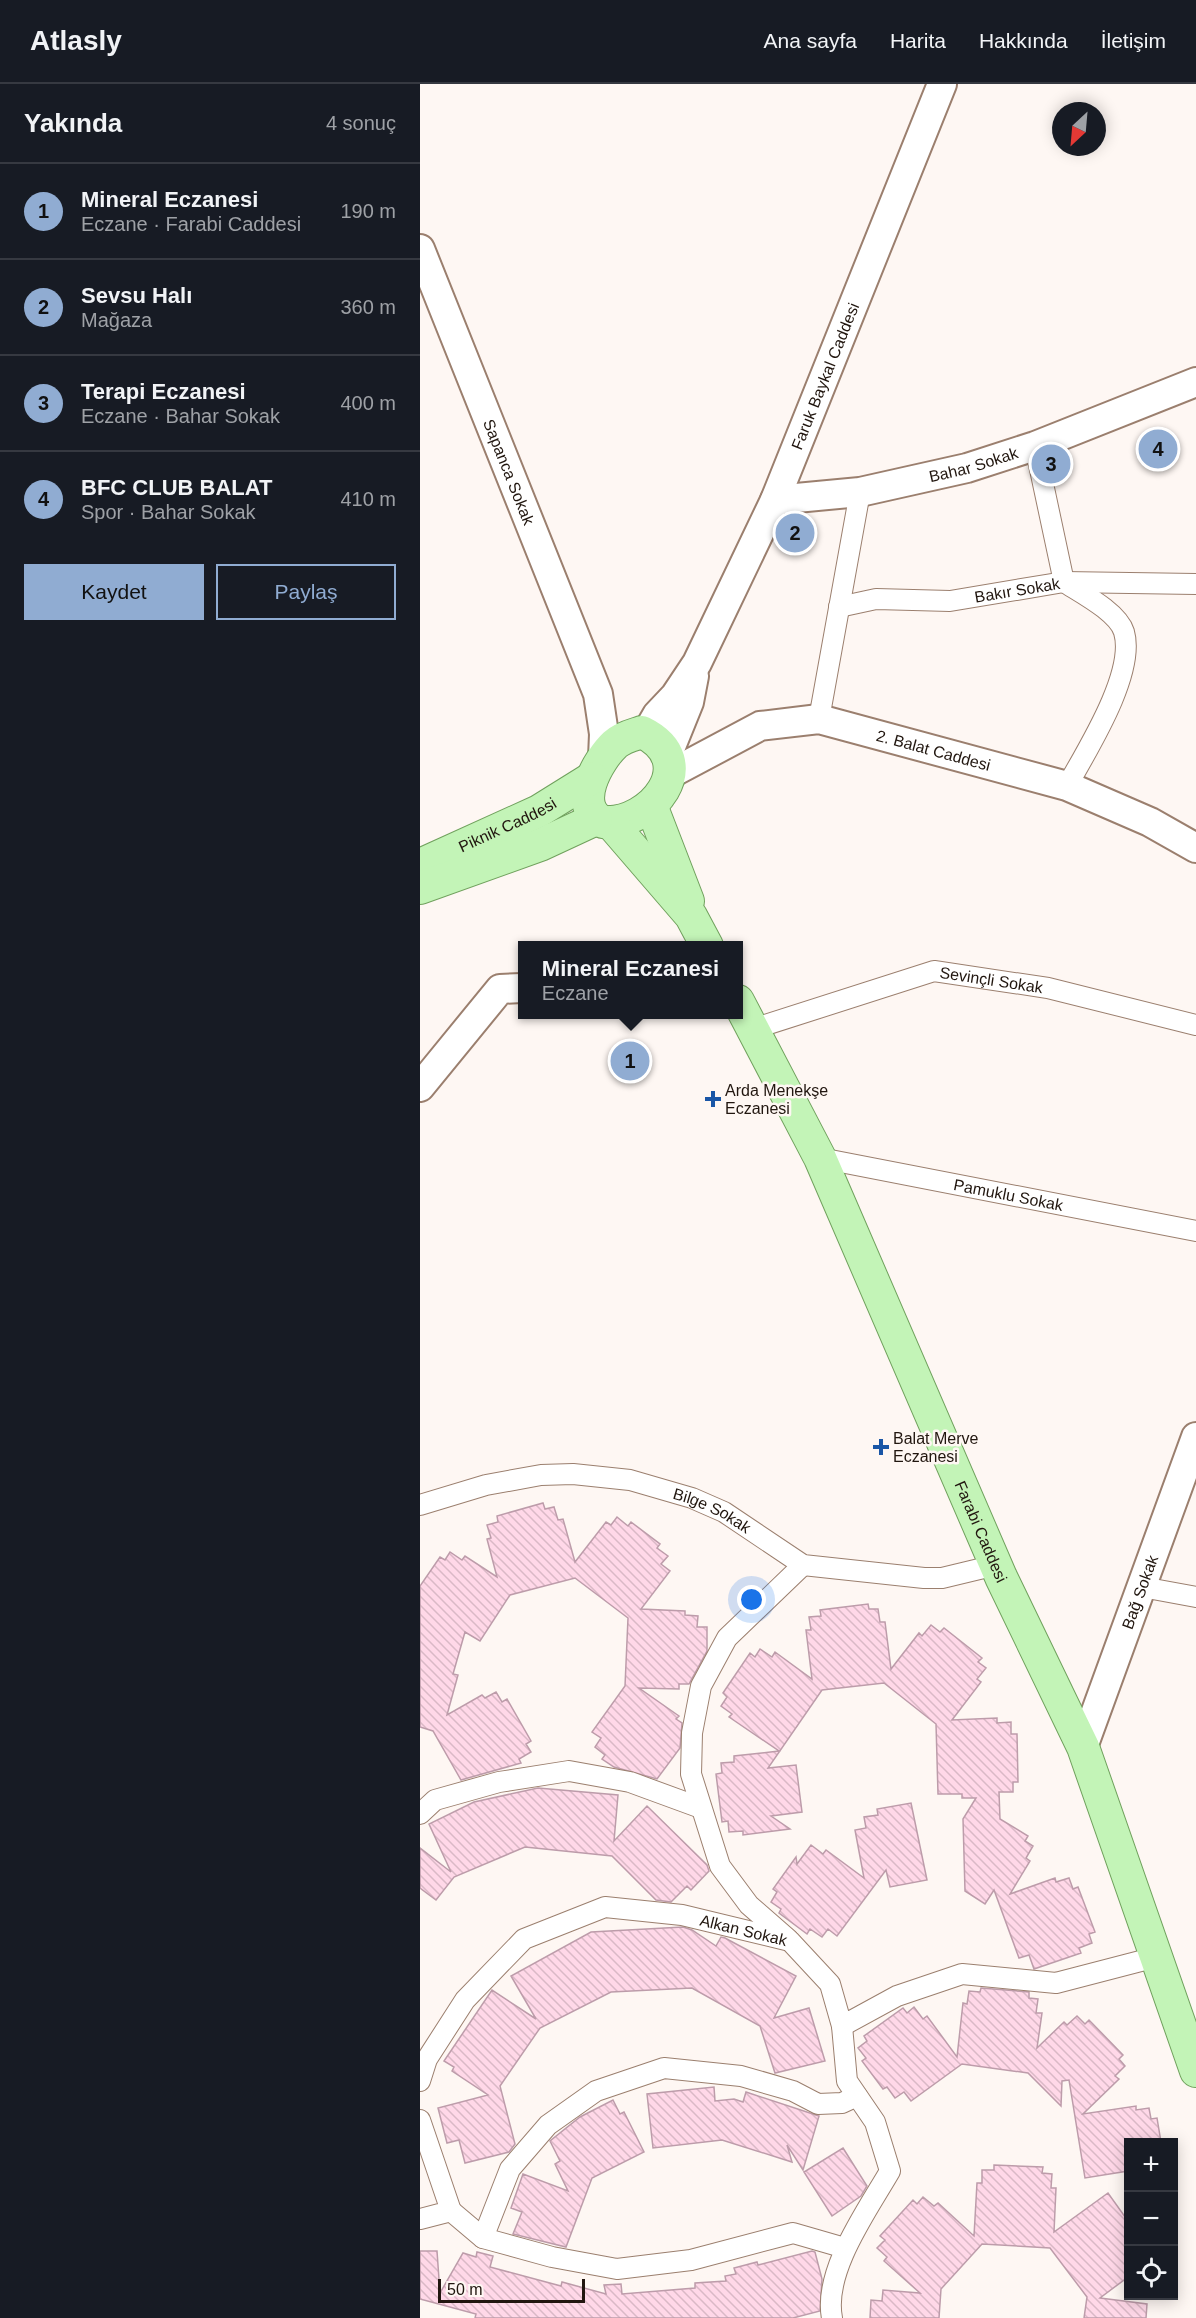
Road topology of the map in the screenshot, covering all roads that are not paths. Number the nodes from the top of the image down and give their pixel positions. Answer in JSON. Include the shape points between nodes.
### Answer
{"nodes":[{"id":1,"x":942,"y":84,"type":"edge"},
{"id":2,"x":422,"y":261,"type":"edge"},
{"id":3,"x":1196,"y":382,"type":"edge"},
{"id":4,"x":1035,"y":446,"type":"junction"},
{"id":5,"x":860,"y":492,"type":"junction"},
{"id":6,"x":775,"y":500,"type":"junction"},
{"id":7,"x":1064,"y":582,"type":"junction"},
{"id":8,"x":1196,"y":584,"type":"edge"},
{"id":9,"x":839,"y":607,"type":"junction"},
{"id":10,"x":598,"y":694,"type":"junction"},
{"id":11,"x":819,"y":719,"type":"junction"},
{"id":12,"x":655,"y":749,"type":"junction"},
{"id":13,"x":598,"y":768,"type":"junction"},
{"id":14,"x":1067,"y":786,"type":"junction"},
{"id":15,"x":651,"y":805,"type":"junction"},
{"id":16,"x":603,"y":820,"type":"junction"},
{"id":17,"x":1196,"y":848,"type":"edge"},
{"id":18,"x":420,"y":865,"type":"edge"},
{"id":19,"x":420,"y":888,"type":"edge"},
{"id":20,"x":691,"y":916,"type":"junction"},
{"id":21,"x":705,"y":941,"type":"edge"},
{"id":22,"x":518,"y":988,"type":"edge"},
{"id":23,"x":743,"y":1010,"type":"edge"},
{"id":24,"x":1196,"y":1025,"type":"edge"},
{"id":25,"x":753,"y":1029,"type":"junction"},
{"id":26,"x":420,"y":1088,"type":"edge"},
{"id":27,"x":820,"y":1158,"type":"junction"},
{"id":28,"x":1196,"y":1231,"type":"edge"},
{"id":29,"x":1196,"y":1437,"type":"edge"},
{"id":30,"x":420,"y":1505,"type":"edge"},
{"id":31,"x":803,"y":1565,"type":"junction"},
{"id":32,"x":996,"y":1565,"type":"junction"},
{"id":33,"x":1142,"y":1587,"type":"junction"},
{"id":34,"x":1196,"y":1597,"type":"edge"},
{"id":35,"x":1083,"y":1747,"type":"junction"},
{"id":36,"x":701,"y":1808,"type":"junction"},
{"id":37,"x":420,"y":1814,"type":"edge"},
{"id":38,"x":790,"y":1941,"type":"junction"},
{"id":39,"x":1156,"y":1957,"type":"junction"},
{"id":40,"x":842,"y":2026,"type":"junction"},
{"id":41,"x":1196,"y":2071,"type":"edge"},
{"id":42,"x":420,"y":2082,"type":"edge"},
{"id":43,"x":857,"y":2096,"type":"junction"},
{"id":44,"x":420,"y":2120,"type":"edge"},
{"id":45,"x":451,"y":2211,"type":"junction"},
{"id":46,"x":420,"y":2219,"type":"edge"},
{"id":47,"x":483,"y":2238,"type":"junction"},
{"id":48,"x":845,"y":2248,"type":"junction"},
{"id":49,"x":832,"y":2318,"type":"edge"}],
"edges":[{"from":1,"to":6,"type":"street","name":"Faruk Baykal Caddesi"},
{"from":2,"to":10,"type":"street","name":"Sapanca Sokak"},
{"from":3,"to":4,"type":"street","name":"Bahar Sokak"},
{"from":4,"to":5,"type":"street","name":"Bahar Sokak","via":[[967,468]]},
{"from":4,"to":7,"type":"street"},
{"from":5,"to":6,"type":"street","name":"Bahar Sokak"},
{"from":5,"to":9,"type":"street"},
{"from":6,"to":12,"type":"street","name":"Faruk Baykal Caddesi","via":[[697,663],[689,702]]},
{"from":7,"to":8,"type":"street","name":"Bakır Sokak"},
{"from":7,"to":9,"type":"street","name":"Bakır Sokak","via":[[950,601],[876,599]]},
{"from":7,"to":14,"type":"street","via":[[1107,611],[1124,632],[1124,669]]},
{"from":9,"to":11,"type":"street"},
{"from":10,"to":12,"type":"street","name":"Sapanca Sokak"},
{"from":10,"to":13,"type":"street","name":"Sapanca Sokak","via":[[604,734]]},
{"from":11,"to":12,"type":"street","name":"2. Balat Caddesi","via":[[760,726]]},
{"from":11,"to":14,"type":"street","name":"2. Balat Caddesi"},
{"from":12,"to":13,"type":"main road","via":[[616,743]]},
{"from":12,"to":15,"type":"main road","via":[[662,792]]},
{"from":13,"to":16,"type":"main road","via":[[587,798]]},
{"from":13,"to":18,"type":"main road","name":"Piknik Caddesi","via":[[539,811]]},
{"from":14,"to":17,"type":"street","name":"2. Balat Caddesi","via":[[1150,822]]},
{"from":15,"to":16,"type":"main road","via":[[622,821]]},
{"from":15,"to":20,"type":"main road","via":[[687,892]]},
{"from":16,"to":19,"type":"main road","name":"Piknik Caddesi"},
{"from":16,"to":20,"type":"main road"},
{"from":20,"to":21,"type":"main road"},
{"from":22,"to":26,"type":"street","via":[[500,990]]},
{"from":23,"to":25,"type":"main road","name":"Farabi Caddesi"},
{"from":24,"to":25,"type":"street","name":"Sevinçli Sokak","via":[[1048,988],[934,971]]},
{"from":25,"to":27,"type":"main road","name":"Farabi Caddesi"},
{"from":27,"to":28,"type":"street","name":"Pamuklu Sokak"},
{"from":27,"to":32,"type":"main road","name":"Farabi Caddesi"},
{"from":29,"to":33,"type":"street","name":"Bağ Sokak"},
{"from":30,"to":31,"type":"street","name":"Bilge Sokak","via":[[486,1485],[541,1476],[573,1474],[630,1480],[681,1494],[724,1512]]},
{"from":31,"to":32,"type":"street","name":"Bilge Sokak","via":[[942,1578]]},
{"from":31,"to":36,"type":"street","via":[[727,1638],[701,1686],[692,1733],[691,1774]]},
{"from":32,"to":35,"type":"main road","name":"Farabi Caddesi"},
{"from":33,"to":34,"type":"street"},
{"from":33,"to":35,"type":"street","name":"Bağ Sokak"},
{"from":35,"to":39,"type":"main road","name":"Farabi Caddesi"},
{"from":36,"to":37,"type":"street","via":[[630,1782],[569,1771],[499,1782],[435,1800]]},
{"from":36,"to":38,"type":"street","via":[[720,1866],[749,1905]]},
{"from":38,"to":40,"type":"street","name":"Alkan Sokak","via":[[830,1984]]},
{"from":38,"to":42,"type":"street","name":"Alkan Sokak","via":[[682,1915],[605,1906],[524,1939],[465,2000],[427,2059]]},
{"from":39,"to":40,"type":"street","via":[[1056,1983],[962,1974],[897,1996]]},
{"from":39,"to":41,"type":"main road","name":"Farabi Caddesi"},
{"from":40,"to":43,"type":"street","name":"Alkan Sokak","via":[[847,2081]]},
{"from":43,"to":47,"type":"street","via":[[842,2103],[818,2104],[793,2091],[741,2076],[664,2068],[596,2091],[548,2125],[510,2169]]},
{"from":43,"to":48,"type":"street","name":"Alkan Sokak","via":[[875,2122],[890,2171]]},
{"from":44,"to":45,"type":"street"},
{"from":45,"to":46,"type":"street"},
{"from":45,"to":47,"type":"street"},
{"from":47,"to":48,"type":"street","via":[[617,2269],[691,2260],[793,2233]]},
{"from":48,"to":49,"type":"street","name":"Alkan Sokak","via":[[829,2304]]}]}
